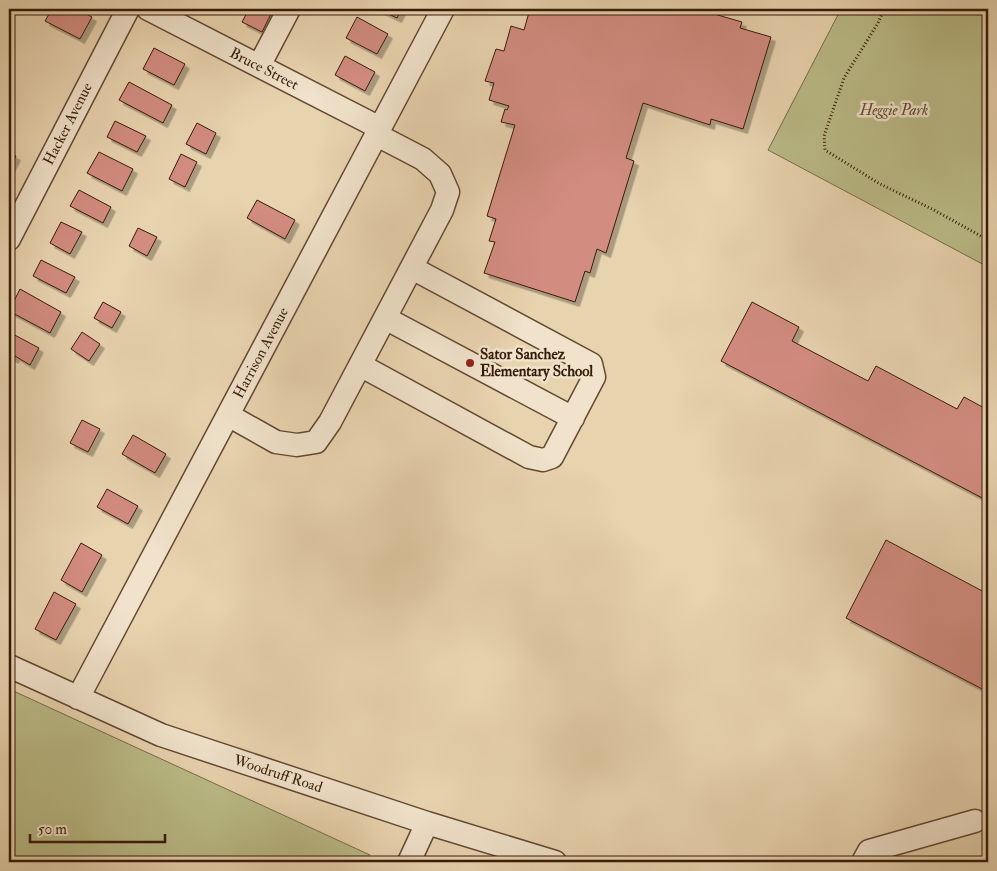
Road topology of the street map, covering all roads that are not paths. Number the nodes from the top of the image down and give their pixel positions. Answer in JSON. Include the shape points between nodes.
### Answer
{"nodes":[{"id":1,"x":128,"y":9,"type":"edge"},
{"id":2,"x":148,"y":9,"type":"edge"},
{"id":3,"x":289,"y":9,"type":"edge"},
{"id":4,"x":443,"y":9,"type":"edge"},
{"id":5,"x":259,"y":66,"type":"junction"},
{"id":6,"x":379,"y":132,"type":"junction"},
{"id":7,"x":9,"y":239,"type":"edge"},
{"id":8,"x":412,"y":268,"type":"junction"},
{"id":9,"x":385,"y":318,"type":"junction"},
{"id":10,"x":360,"y":365,"type":"junction"},
{"id":11,"x":228,"y":415,"type":"junction"},
{"id":12,"x":573,"y":418,"type":"junction"},
{"id":13,"x":9,"y":666,"type":"edge"},
{"id":14,"x":78,"y":698,"type":"junction"},
{"id":15,"x":975,"y":820,"type":"dead end"},
{"id":16,"x":427,"y":823,"type":"junction"},
{"id":17,"x":541,"y":860,"type":"edge"},
{"id":18,"x":409,"y":862,"type":"edge"},
{"id":19,"x":864,"y":862,"type":"edge"}],
"edges":[{"from":1,"to":7,"type":"street","name":"Hacker Avenue"},
{"from":2,"to":5,"type":"street","name":"Bruce Street"},
{"from":3,"to":5,"type":"street"},
{"from":4,"to":6,"type":"street","name":"Harrison Avenue"},
{"from":5,"to":6,"type":"street","name":"Bruce Street"},
{"from":6,"to":8,"type":"street","name":"Bruce Street","via":[[423,159],[440,174],[448,192]]},
{"from":6,"to":11,"type":"street","name":"Harrison Avenue"},
{"from":8,"to":9,"type":"street","name":"Bruce Street"},
{"from":8,"to":12,"type":"street","via":[[591,364],[594,377]]},
{"from":9,"to":10,"type":"street","name":"Bruce Street"},
{"from":9,"to":12,"type":"street"},
{"from":10,"to":11,"type":"street","name":"Bruce Street","via":[[316,442],[297,445],[276,442]]},
{"from":10,"to":12,"type":"street","via":[[529,457],[543,460],[552,457]]},
{"from":11,"to":14,"type":"street","name":"Harrison Avenue"},
{"from":13,"to":14,"type":"street","name":"Woodruff Road"},
{"from":14,"to":16,"type":"street","name":"Woodruff Road","via":[[161,735]]},
{"from":15,"to":19,"type":"street","via":[[870,851]]},
{"from":16,"to":17,"type":"street","name":"Woodruff Road"},
{"from":16,"to":18,"type":"street"}]}
